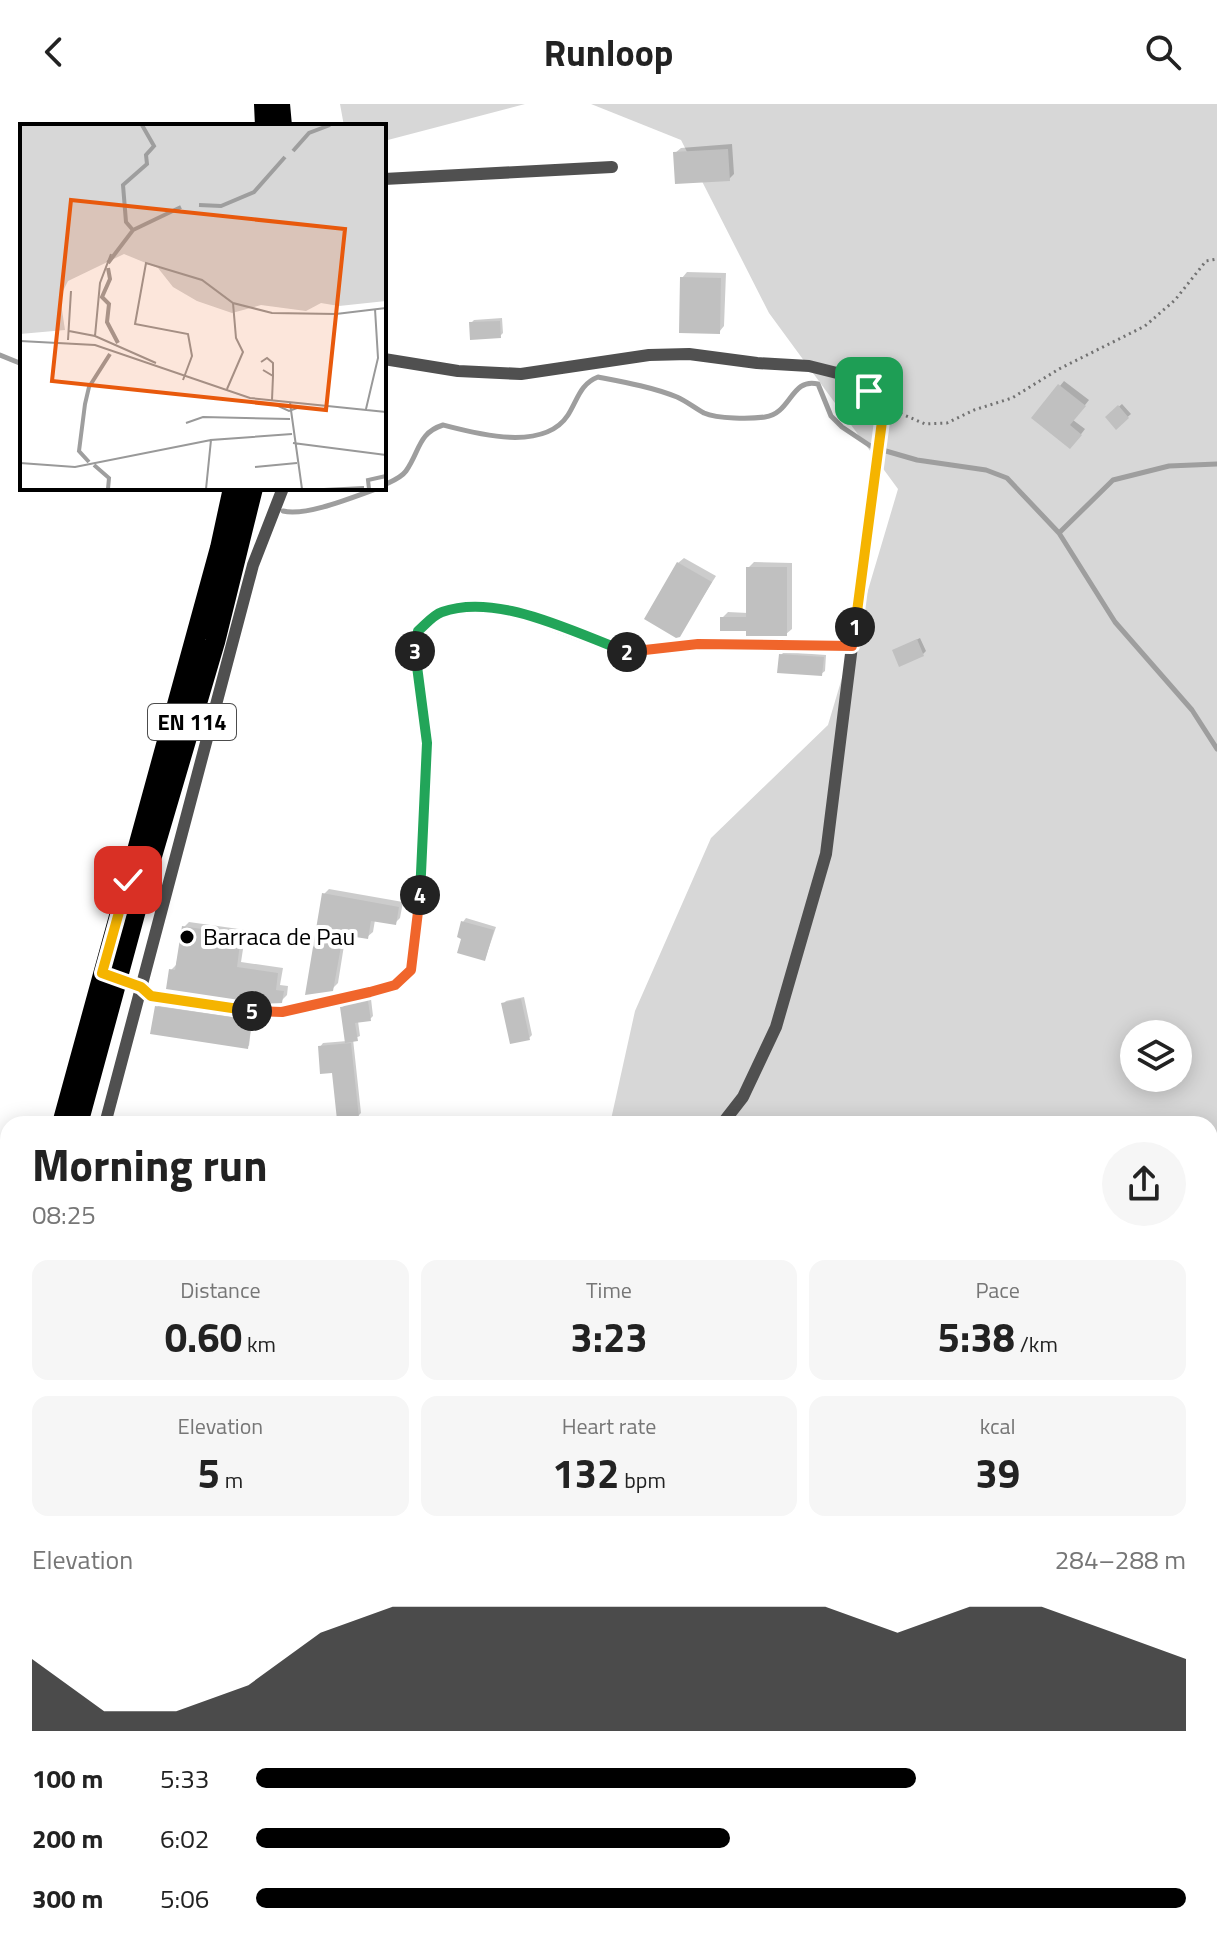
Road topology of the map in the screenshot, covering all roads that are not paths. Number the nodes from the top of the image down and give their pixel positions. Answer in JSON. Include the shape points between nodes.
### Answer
{"nodes":[{"id":1,"x":264,"y":104,"type":"edge"},
{"id":2,"x":271,"y":104,"type":"edge"},
{"id":3,"x":282,"y":104,"type":"edge"},
{"id":4,"x":265,"y":124,"type":"edge"},
{"id":5,"x":273,"y":124,"type":"edge"},
{"id":6,"x":290,"y":124,"type":"edge"},
{"id":7,"x":612,"y":167,"type":"dead end"},
{"id":8,"x":386,"y":179,"type":"edge"},
{"id":9,"x":386,"y":359,"type":"edge"},
{"id":10,"x":884,"y":406,"type":"road end"},
{"id":11,"x":233,"y":490,"type":"edge"},
{"id":12,"x":253,"y":490,"type":"edge"},
{"id":13,"x":282,"y":490,"type":"edge"},
{"id":14,"x":110,"y":975,"type":"junction"},
{"id":15,"x":141,"y":987,"type":"junction"},
{"id":16,"x":65,"y":1116,"type":"edge"},
{"id":17,"x":80,"y":1116,"type":"edge"},
{"id":18,"x":107,"y":1116,"type":"edge"},
{"id":19,"x":728,"y":1116,"type":"edge"}],
"edges":[{"from":1,"to":4,"type":"main road"},
{"from":2,"to":5,"type":"street"},
{"from":3,"to":6,"type":"street"},
{"from":7,"to":8,"type":"street"},
{"from":9,"to":10,"type":"street","via":[[521,374],[689,354],[809,366],[845,375]]},
{"from":11,"to":14,"type":"main road","number":"EN 114"},
{"from":12,"to":14,"type":"main road","number":"EN 114","via":[[215,642]]},
{"from":13,"to":15,"type":"street","via":[[253,565]]},
{"from":14,"to":15,"type":"street"},
{"from":14,"to":16,"type":"main road","number":"EN 114"},
{"from":14,"to":17,"type":"main road","number":"EN 114"},
{"from":15,"to":18,"type":"street"},
{"from":15,"to":19,"type":"street","via":[[151,996],[282,1012],[395,985],[411,970],[421,890],[427,743],[414,657],[418,631],[439,612],[472,606],[518,612],[628,653],[698,644],[852,646],[826,854],[776,1027],[743,1097]]}]}
